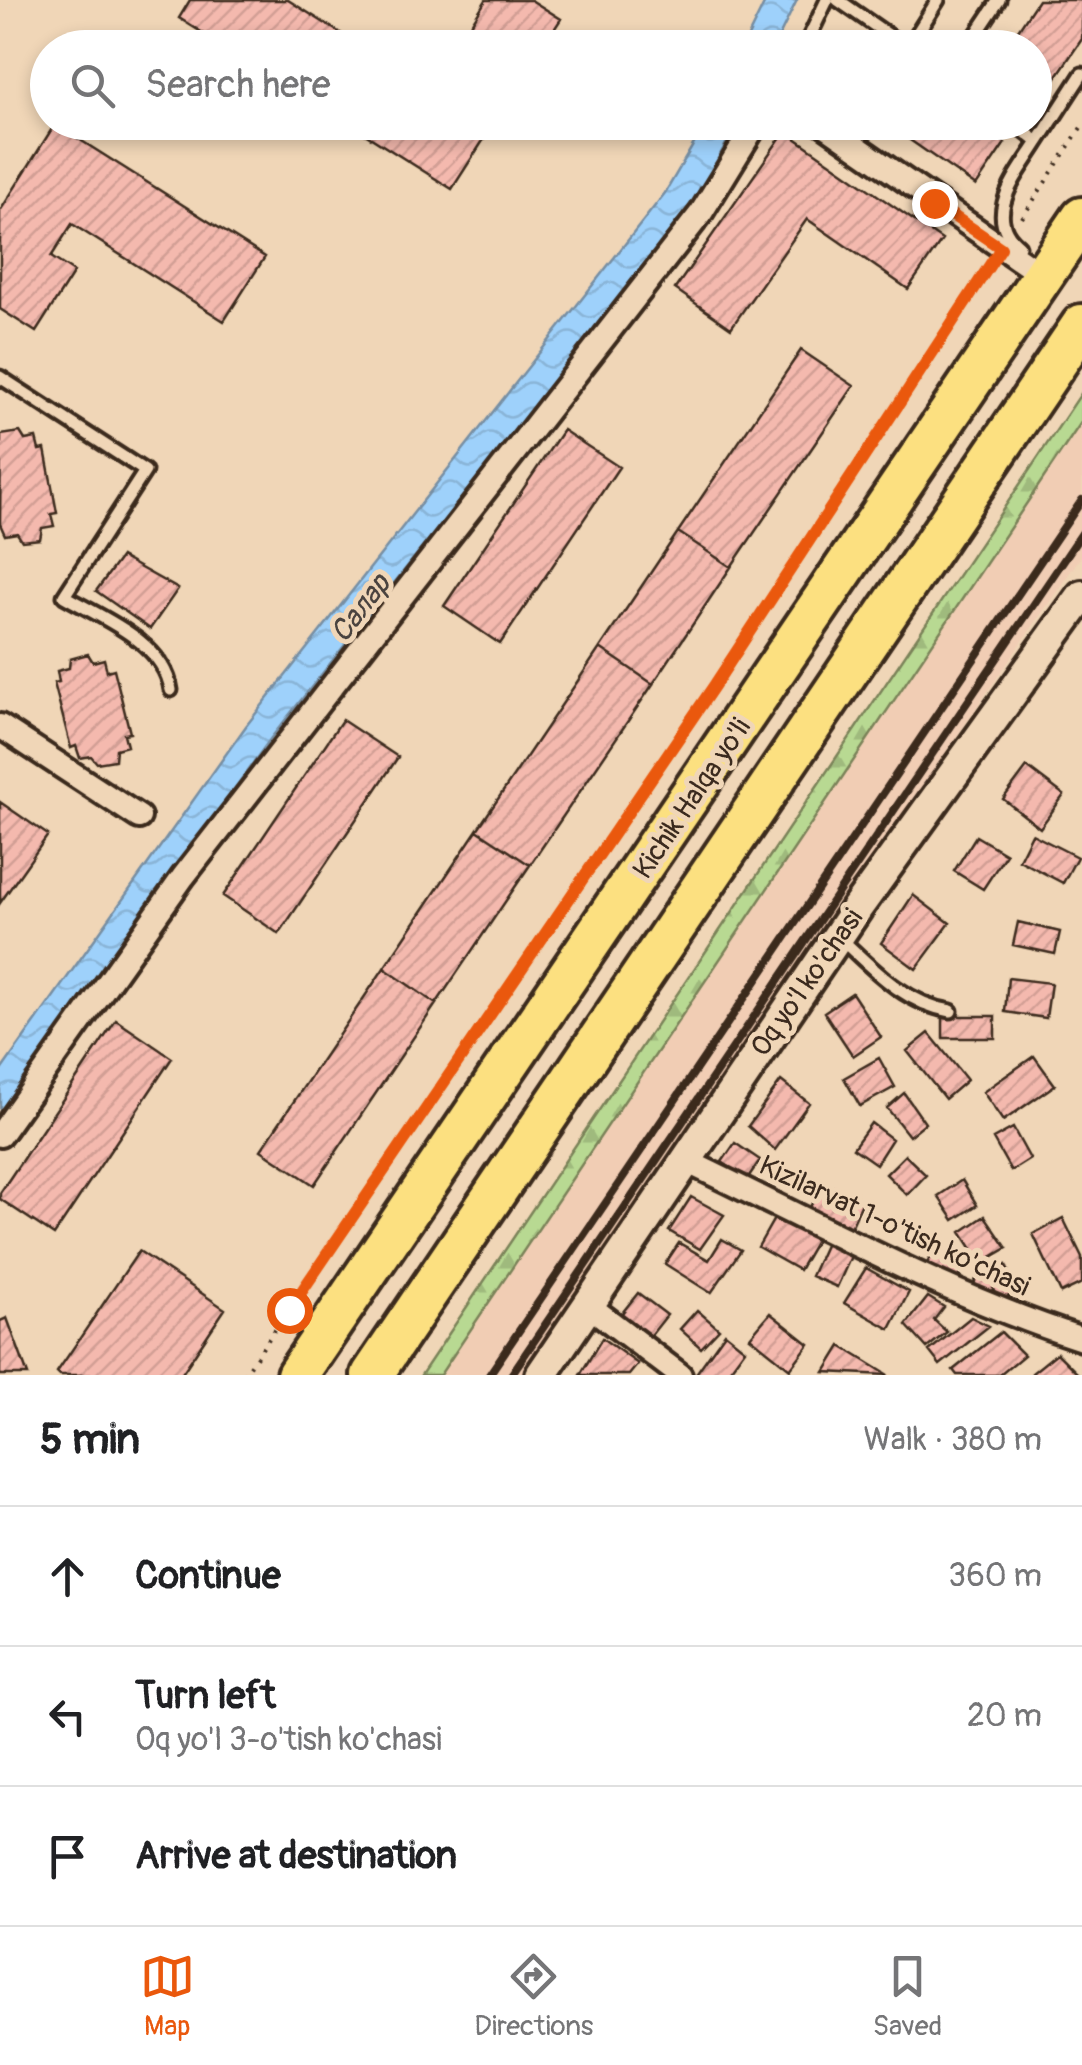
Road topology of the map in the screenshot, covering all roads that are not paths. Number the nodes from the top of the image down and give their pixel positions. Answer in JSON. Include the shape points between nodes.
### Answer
{"nodes":[{"id":1,"x":828,"y":0,"type":"edge"},
{"id":2,"x":838,"y":0,"type":"edge"},
{"id":3,"x":938,"y":0,"type":"edge"},
{"id":4,"x":999,"y":0,"type":"edge"},
{"id":5,"x":813,"y":30,"type":"edge"},
{"id":6,"x":881,"y":30,"type":"edge"},
{"id":7,"x":919,"y":30,"type":"edge"},
{"id":8,"x":979,"y":30,"type":"edge"},
{"id":9,"x":1082,"y":74,"type":"edge"},
{"id":10,"x":1052,"y":120,"type":"edge"},
{"id":11,"x":746,"y":140,"type":"edge"},
{"id":12,"x":848,"y":140,"type":"edge"},
{"id":13,"x":1035,"y":140,"type":"edge"},
{"id":14,"x":1038,"y":142,"type":"joint"},
{"id":15,"x":1082,"y":218,"type":"edge"},
{"id":16,"x":1018,"y":252,"type":"junction"},
{"id":17,"x":1082,"y":325,"type":"edge"},
{"id":18,"x":4,"y":380,"type":"edge"},
{"id":19,"x":0,"y":395,"type":"edge"},
{"id":20,"x":1082,"y":596,"type":"edge"},
{"id":21,"x":171,"y":690,"type":"dead end"},
{"id":22,"x":0,"y":726,"type":"edge"},
{"id":23,"x":138,"y":818,"type":"dead end"},
{"id":24,"x":838,"y":936,"type":"junction"},
{"id":25,"x":951,"y":1011,"type":"dead end"},
{"id":26,"x":0,"y":1134,"type":"edge"},
{"id":27,"x":684,"y":1160,"type":"junction"},
{"id":28,"x":588,"y":1305,"type":"junction"},
{"id":29,"x":1082,"y":1338,"type":"edge"},
{"id":30,"x":297,"y":1375,"type":"edge"},
{"id":31,"x":372,"y":1375,"type":"edge"},
{"id":32,"x":541,"y":1375,"type":"edge"},
{"id":33,"x":680,"y":1375,"type":"edge"}],
"edges":[{"from":1,"to":5,"type":"lane"},
{"from":2,"to":6,"type":"lane"},
{"from":3,"to":7,"type":"lane"},
{"from":4,"to":8,"type":"lane"},
{"from":9,"to":10,"type":"lane"},
{"from":11,"to":26,"type":"street","via":[[701,213],[183,877]]},
{"from":12,"to":16,"type":"street"},
{"from":13,"to":14,"type":"lane"},
{"from":14,"to":16,"type":"lane","via":[[1002,202]]},
{"from":15,"to":16,"type":"highway","name":"Kichik Halqa yo'li"},
{"from":16,"to":30,"type":"highway","name":"Kichik Halqa yo'li"},
{"from":17,"to":31,"type":"highway"},
{"from":18,"to":19,"type":"lane"},
{"from":18,"to":21,"type":"lane","via":[[145,471],[64,596],[131,635],[157,658]]},
{"from":20,"to":24,"type":"street","name":"Oq yo'l ko'chasi"},
{"from":22,"to":23,"type":"street"},
{"from":24,"to":25,"type":"lane","via":[[884,980],[931,1008]]},
{"from":24,"to":27,"type":"street","name":"Oq yo'l ko'chasi"},
{"from":27,"to":28,"type":"street","name":"Oq yo'l ko'chasi"},
{"from":27,"to":29,"type":"street","name":"Kizilarvat 1-o'tish ko'chasi","via":[[1041,1326]]},
{"from":28,"to":32,"type":"street","name":"Oq yo'l ko'chasi"},
{"from":28,"to":33,"type":"street"}]}
